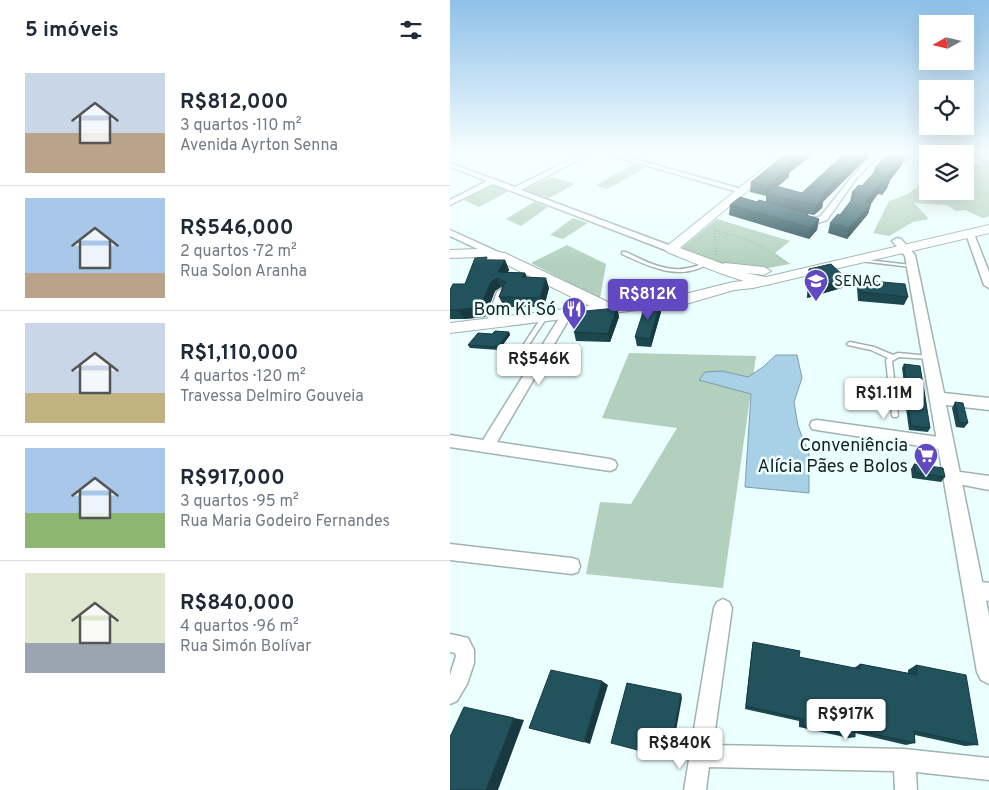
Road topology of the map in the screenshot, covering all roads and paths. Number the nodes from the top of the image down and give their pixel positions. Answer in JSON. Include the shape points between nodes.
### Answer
{"nodes":[{"id":1,"x":472,"y":192,"type":"edge"},
{"id":2,"x":520,"y":192,"type":"edge"},
{"id":3,"x":722,"y":192,"type":"edge"},
{"id":4,"x":743,"y":192,"type":"edge"},
{"id":5,"x":844,"y":192,"type":"edge"},
{"id":6,"x":737,"y":197,"type":"junction"},
{"id":7,"x":450,"y":203,"type":"edge"},
{"id":8,"x":794,"y":216,"type":"edge"},
{"id":9,"x":712,"y":222,"type":"dead end"},
{"id":10,"x":989,"y":222,"type":"edge"},
{"id":11,"x":716,"y":230,"type":"junction"},
{"id":12,"x":989,"y":230,"type":"edge"},
{"id":13,"x":450,"y":233,"type":"edge"},
{"id":14,"x":970,"y":234,"type":"junction"},
{"id":15,"x":727,"y":239,"type":"dead end"},
{"id":16,"x":900,"y":246,"type":"junction"},
{"id":17,"x":472,"y":249,"type":"junction"},
{"id":18,"x":671,"y":249,"type":"junction"},
{"id":19,"x":624,"y":253,"type":"dead end"},
{"id":20,"x":450,"y":254,"type":"edge"},
{"id":21,"x":711,"y":260,"type":"junction"},
{"id":22,"x":852,"y":260,"type":"junction"},
{"id":23,"x":790,"y":264,"type":"dead end"},
{"id":24,"x":911,"y":264,"type":"junction"},
{"id":25,"x":725,"y":268,"type":"junction"},
{"id":26,"x":765,"y":276,"type":"junction"},
{"id":27,"x":740,"y":283,"type":"junction"},
{"id":28,"x":989,"y":284,"type":"edge"},
{"id":29,"x":562,"y":286,"type":"junction"},
{"id":30,"x":502,"y":292,"type":"edge"},
{"id":31,"x":607,"y":308,"type":"junction"},
{"id":32,"x":568,"y":312,"type":"junction"},
{"id":33,"x":545,"y":316,"type":"junction"},
{"id":34,"x":491,"y":323,"type":"junction"},
{"id":35,"x":451,"y":329,"type":"edge"},
{"id":36,"x":850,"y":344,"type":"dead end"},
{"id":37,"x":522,"y":350,"type":"dead end"},
{"id":38,"x":892,"y":357,"type":"junction"},
{"id":39,"x":929,"y":358,"type":"junction"},
{"id":40,"x":938,"y":398,"type":"junction"},
{"id":41,"x":989,"y":404,"type":"edge"},
{"id":42,"x":895,"y":415,"type":"dead end"},
{"id":43,"x":817,"y":425,"type":"dead end"},
{"id":44,"x":450,"y":441,"type":"edge"},
{"id":45,"x":946,"y":444,"type":"junction"},
{"id":46,"x":487,"y":446,"type":"junction"},
{"id":47,"x":610,"y":466,"type":"dead end"},
{"id":48,"x":953,"y":477,"type":"junction"},
{"id":49,"x":989,"y":483,"type":"edge"},
{"id":50,"x":450,"y":552,"type":"edge"},
{"id":51,"x":572,"y":566,"type":"dead end"},
{"id":52,"x":981,"y":591,"type":"edge"},
{"id":53,"x":723,"y":608,"type":"dead end"},
{"id":54,"x":450,"y":643,"type":"edge"},
{"id":55,"x":989,"y":672,"type":"edge"},
{"id":56,"x":450,"y":694,"type":"edge"},
{"id":57,"x":700,"y":756,"type":"junction"},
{"id":58,"x":904,"y":760,"type":"junction"},
{"id":59,"x":989,"y":769,"type":"edge"},
{"id":60,"x":696,"y":790,"type":"edge"},
{"id":61,"x":906,"y":790,"type":"edge"}],
"edges":[{"from":1,"to":7,"type":"street"},
{"from":2,"to":18,"type":"street"},
{"from":3,"to":6,"type":"street"},
{"from":4,"to":6,"type":"main road"},
{"from":5,"to":8,"type":"street","via":[[824,218],[812,221]]},
{"from":6,"to":18,"type":"main road"},
{"from":9,"to":11,"type":"path"},
{"from":10,"to":16,"type":"main road"},
{"from":11,"to":15,"type":"path"},
{"from":11,"to":21,"type":"path"},
{"from":11,"to":23,"type":"path","via":[[751,241]]},
{"from":12,"to":14,"type":"main road"},
{"from":13,"to":17,"type":"street"},
{"from":14,"to":16,"type":"main road"},
{"from":14,"to":28,"type":"street"},
{"from":16,"to":22,"type":"main road"},
{"from":16,"to":24,"type":"street"},
{"from":16,"to":26,"type":"main road"},
{"from":17,"to":20,"type":"main road"},
{"from":17,"to":29,"type":"main road","via":[[500,256]]},
{"from":18,"to":21,"type":"main road"},
{"from":19,"to":21,"type":"lane","via":[[675,272],[700,267]]},
{"from":21,"to":25,"type":"main road"},
{"from":22,"to":24,"type":"lane"},
{"from":22,"to":26,"type":"main road"},
{"from":24,"to":39,"type":"street"},
{"from":25,"to":26,"type":"main road"},
{"from":25,"to":27,"type":"main road"},
{"from":26,"to":27,"type":"main road"},
{"from":27,"to":31,"type":"main road","via":[[672,301]]},
{"from":29,"to":31,"type":"main road"},
{"from":29,"to":32,"type":"main road","via":[[572,303]]},
{"from":30,"to":34,"type":"street"},
{"from":31,"to":32,"type":"main road"},
{"from":32,"to":33,"type":"main road"},
{"from":32,"to":46,"type":"street"},
{"from":33,"to":34,"type":"main road"},
{"from":33,"to":37,"type":"lane"},
{"from":34,"to":35,"type":"main road"},
{"from":36,"to":38,"type":"lane","via":[[872,348]]},
{"from":38,"to":39,"type":"lane"},
{"from":38,"to":42,"type":"lane"},
{"from":39,"to":40,"type":"street"},
{"from":40,"to":41,"type":"street"},
{"from":40,"to":45,"type":"street"},
{"from":43,"to":45,"type":"street"},
{"from":44,"to":46,"type":"street"},
{"from":45,"to":48,"type":"street"},
{"from":46,"to":47,"type":"street"},
{"from":48,"to":49,"type":"street"},
{"from":48,"to":52,"type":"street"},
{"from":50,"to":51,"type":"street"},
{"from":52,"to":55,"type":"street"},
{"from":53,"to":57,"type":"street"},
{"from":54,"to":56,"type":"street","via":[[461,645],[465,652],[460,675]]},
{"from":57,"to":58,"type":"street"},
{"from":57,"to":60,"type":"street"},
{"from":58,"to":59,"type":"street"},
{"from":58,"to":61,"type":"street"}]}
